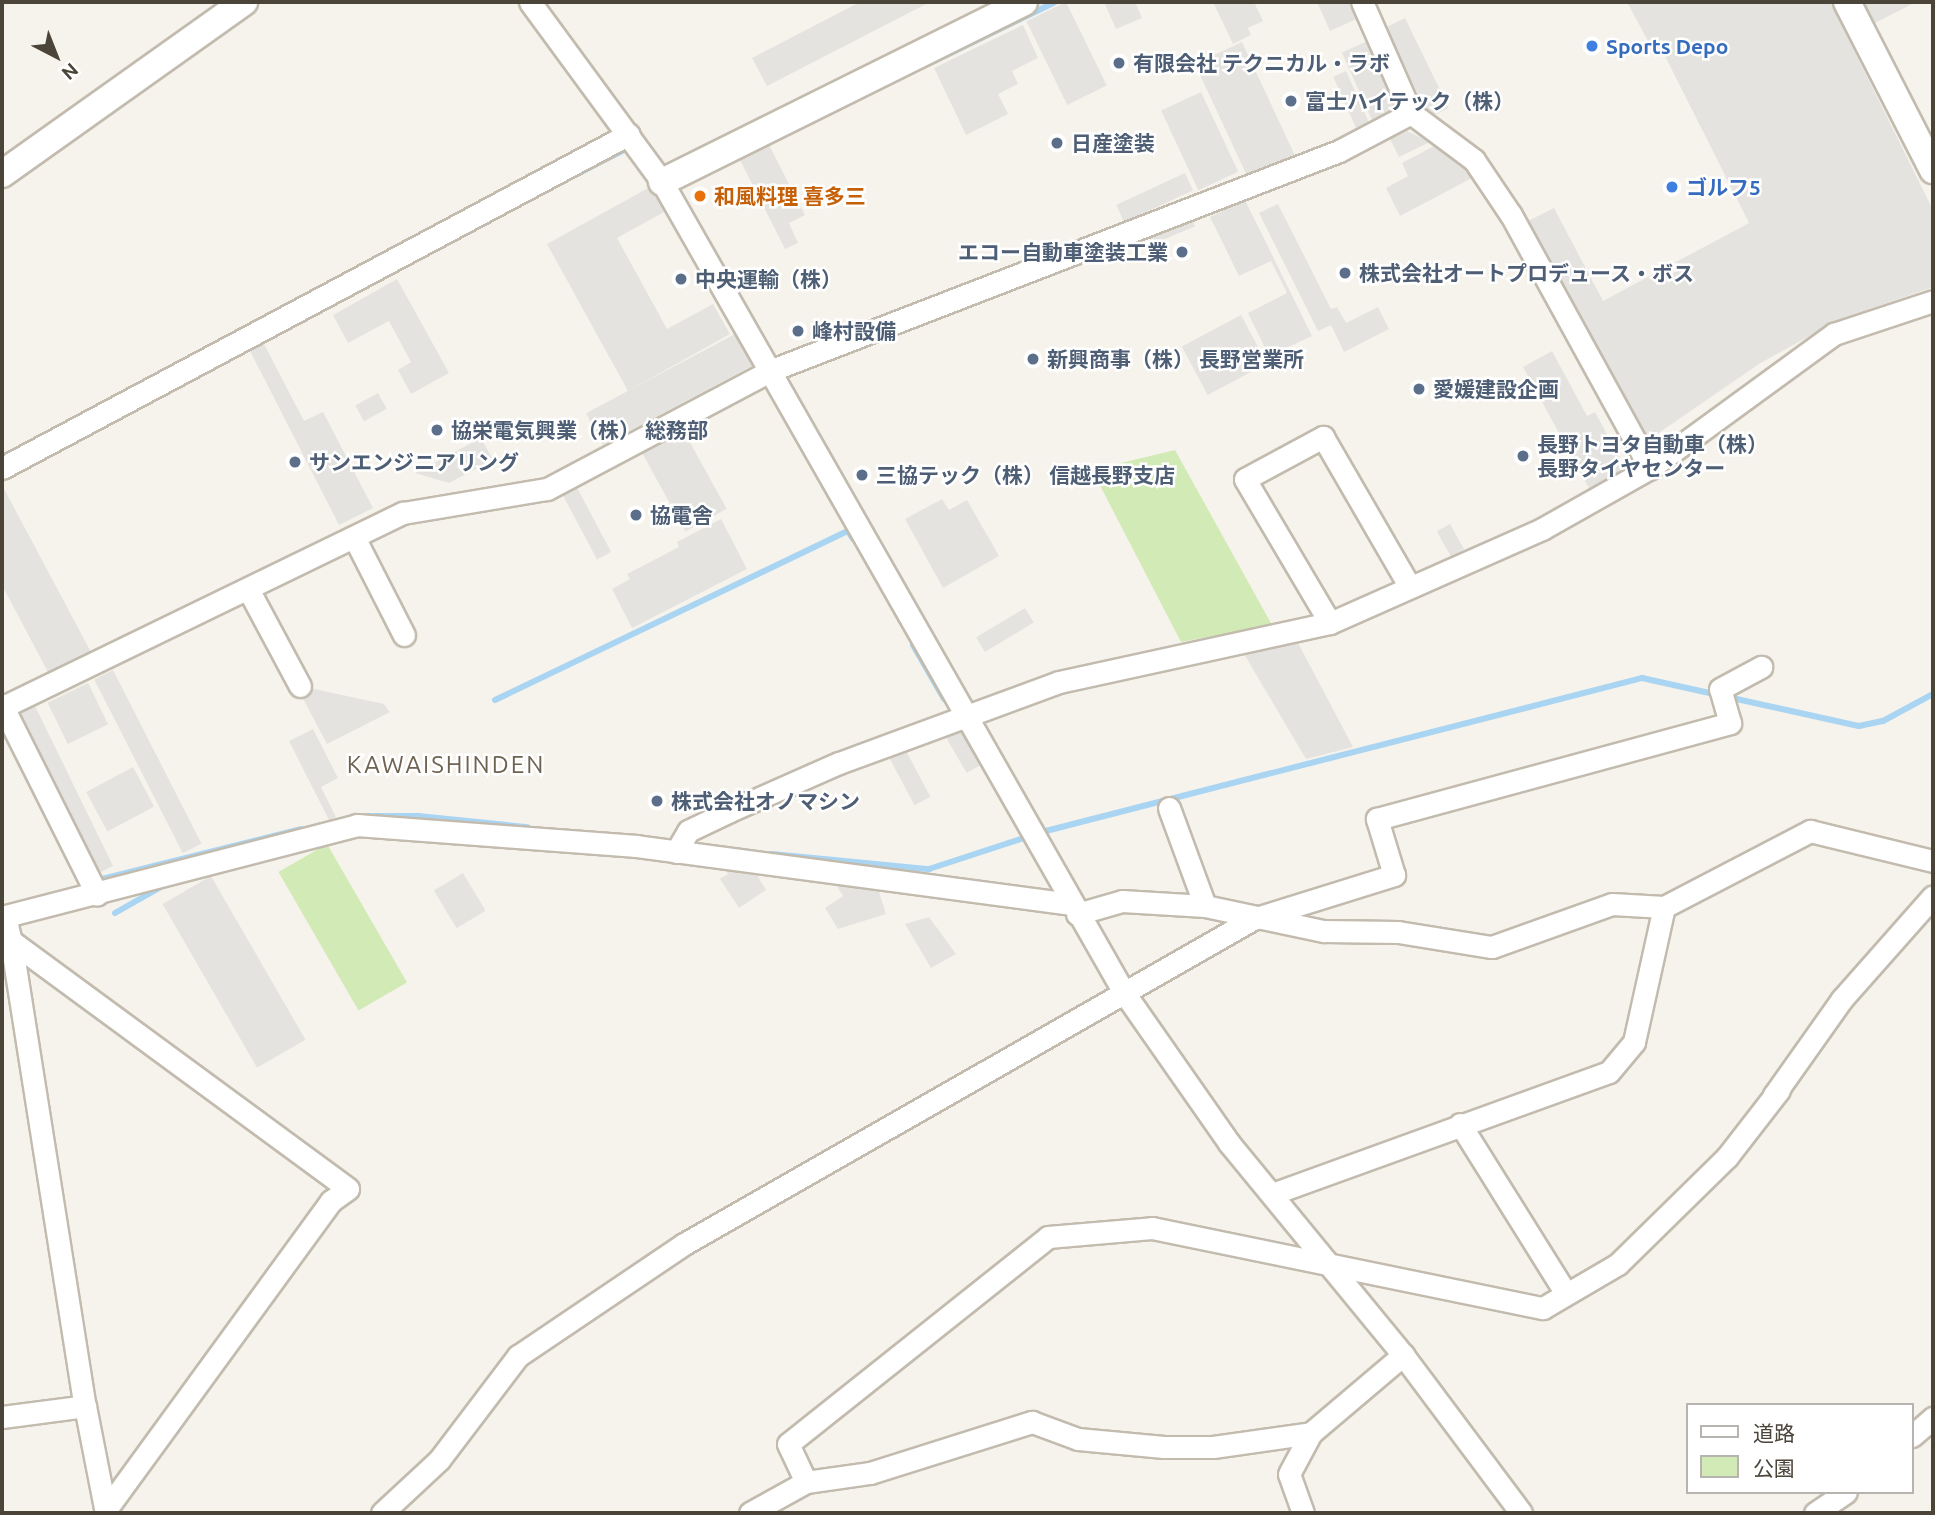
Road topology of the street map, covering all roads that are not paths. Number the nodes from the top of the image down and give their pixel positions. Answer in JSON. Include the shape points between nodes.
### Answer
{"nodes":[{"id":1,"x":244,"y":2,"type":"edge"},
{"id":2,"x":530,"y":2,"type":"edge"},
{"id":3,"x":1024,"y":2,"type":"edge"},
{"id":4,"x":1362,"y":2,"type":"edge"},
{"id":5,"x":1847,"y":2,"type":"edge"},
{"id":6,"x":1411,"y":113,"type":"junction"},
{"id":7,"x":629,"y":134,"type":"junction"},
{"id":8,"x":1933,"y":170,"type":"edge"},
{"id":9,"x":2,"y":174,"type":"edge"},
{"id":10,"x":662,"y":182,"type":"junction"},
{"id":11,"x":1933,"y":301,"type":"edge"},
{"id":12,"x":772,"y":370,"type":"junction"},
{"id":13,"x":2,"y":468,"type":"edge"},
{"id":14,"x":1650,"y":468,"type":"junction"},
{"id":15,"x":354,"y":537,"type":"junction"},
{"id":16,"x":1410,"y":587,"type":"junction"},
{"id":17,"x":248,"y":589,"type":"junction"},
{"id":18,"x":1330,"y":623,"type":"junction"},
{"id":19,"x":404,"y":635,"type":"dead end"},
{"id":20,"x":1761,"y":667,"type":"dead end"},
{"id":21,"x":296,"y":679,"type":"dead end"},
{"id":22,"x":2,"y":706,"type":"edge"},
{"id":23,"x":964,"y":716,"type":"junction"},
{"id":24,"x":1169,"y":808,"type":"dead end"},
{"id":25,"x":676,"y":852,"type":"junction"},
{"id":26,"x":1933,"y":861,"type":"edge"},
{"id":27,"x":97,"y":895,"type":"junction"},
{"id":28,"x":1933,"y":896,"type":"edge"},
{"id":29,"x":1205,"y":906,"type":"junction"},
{"id":30,"x":1664,"y":907,"type":"junction"},
{"id":31,"x":1074,"y":909,"type":"junction"},
{"id":32,"x":3,"y":916,"type":"edge"},
{"id":33,"x":1253,"y":919,"type":"junction"},
{"id":34,"x":11,"y":941,"type":"junction"},
{"id":35,"x":1124,"y":991,"type":"junction"},
{"id":36,"x":1460,"y":1124,"type":"junction"},
{"id":37,"x":1272,"y":1194,"type":"junction"},
{"id":38,"x":1331,"y":1266,"type":"junction"},
{"id":39,"x":1565,"y":1292,"type":"junction"},
{"id":40,"x":1403,"y":1354,"type":"junction"},
{"id":41,"x":85,"y":1406,"type":"junction"},
{"id":42,"x":2,"y":1417,"type":"edge"},
{"id":43,"x":1933,"y":1418,"type":"edge"},
{"id":44,"x":1311,"y":1433,"type":"junction"},
{"id":45,"x":1914,"y":1434,"type":"edge"},
{"id":46,"x":806,"y":1482,"type":"junction"},
{"id":47,"x":1843,"y":1494,"type":"edge"},
{"id":48,"x":106,"y":1511,"type":"edge"},
{"id":49,"x":382,"y":1513,"type":"edge"},
{"id":50,"x":750,"y":1513,"type":"edge"},
{"id":51,"x":1303,"y":1513,"type":"edge"},
{"id":52,"x":1521,"y":1513,"type":"edge"},
{"id":53,"x":1815,"y":1513,"type":"edge"}],
"edges":[{"from":1,"to":9,"type":"street"},
{"from":2,"to":7,"type":"street"},
{"from":3,"to":10,"type":"street"},
{"from":4,"to":6,"type":"street"},
{"from":5,"to":8,"type":"street"},
{"from":6,"to":12,"type":"street","via":[[1339,151]]},
{"from":6,"to":14,"type":"street","via":[[1474,160],[1511,215]]},
{"from":7,"to":10,"type":"street"},
{"from":7,"to":13,"type":"street"},
{"from":10,"to":12,"type":"street"},
{"from":11,"to":14,"type":"street","via":[[1834,334]]},
{"from":12,"to":15,"type":"street","via":[[547,489],[403,513]]},
{"from":12,"to":23,"type":"street"},
{"from":14,"to":16,"type":"street","via":[[1542,529]]},
{"from":15,"to":17,"type":"street"},
{"from":15,"to":19,"type":"street"},
{"from":16,"to":18,"type":"street"},
{"from":16,"to":18,"type":"street","via":[[1323,437],[1245,479]]},
{"from":17,"to":21,"type":"street"},
{"from":17,"to":22,"type":"street"},
{"from":18,"to":23,"type":"street","via":[[1059,681]]},
{"from":20,"to":33,"type":"street","via":[[1721,695],[1730,723],[1377,819],[1394,875]]},
{"from":22,"to":27,"type":"street"},
{"from":23,"to":25,"type":"street","via":[[838,763],[719,816],[688,831]]},
{"from":23,"to":31,"type":"street"},
{"from":24,"to":29,"type":"street"},
{"from":25,"to":27,"type":"street","via":[[435,827],[357,825]]},
{"from":25,"to":31,"type":"street"},
{"from":26,"to":30,"type":"street","via":[[1810,831]]},
{"from":27,"to":32,"type":"street"},
{"from":28,"to":39,"type":"street","via":[[1842,999],[1727,1157],[1618,1264]]},
{"from":29,"to":31,"type":"street","via":[[1122,901]]},
{"from":29,"to":33,"type":"street"},
{"from":30,"to":33,"type":"street","via":[[1612,904],[1492,947],[1398,932],[1324,930]]},
{"from":30,"to":36,"type":"street","via":[[1634,1042],[1623,1060],[1609,1072]]},
{"from":31,"to":35,"type":"street"},
{"from":32,"to":34,"type":"street"},
{"from":33,"to":35,"type":"street"},
{"from":34,"to":41,"type":"street"},
{"from":34,"to":48,"type":"street","via":[[348,1189],[331,1201]]},
{"from":35,"to":37,"type":"street","via":[[1221,1132]]},
{"from":35,"to":49,"type":"street","via":[[684,1244],[517,1356],[439,1460]]},
{"from":36,"to":37,"type":"street"},
{"from":36,"to":39,"type":"street"},
{"from":37,"to":38,"type":"street"},
{"from":38,"to":39,"type":"street","via":[[1543,1308]]},
{"from":38,"to":40,"type":"street"},
{"from":38,"to":46,"type":"street","via":[[1152,1228],[1048,1237],[788,1444]]},
{"from":40,"to":44,"type":"street"},
{"from":40,"to":52,"type":"street"},
{"from":41,"to":42,"type":"street"},
{"from":41,"to":48,"type":"street"},
{"from":43,"to":45,"type":"street"},
{"from":44,"to":46,"type":"street","via":[[1213,1447],[1164,1447],[1078,1439],[1032,1422],[870,1473]]},
{"from":44,"to":51,"type":"street","via":[[1289,1474]]},
{"from":46,"to":50,"type":"street"},
{"from":47,"to":53,"type":"street"}]}
